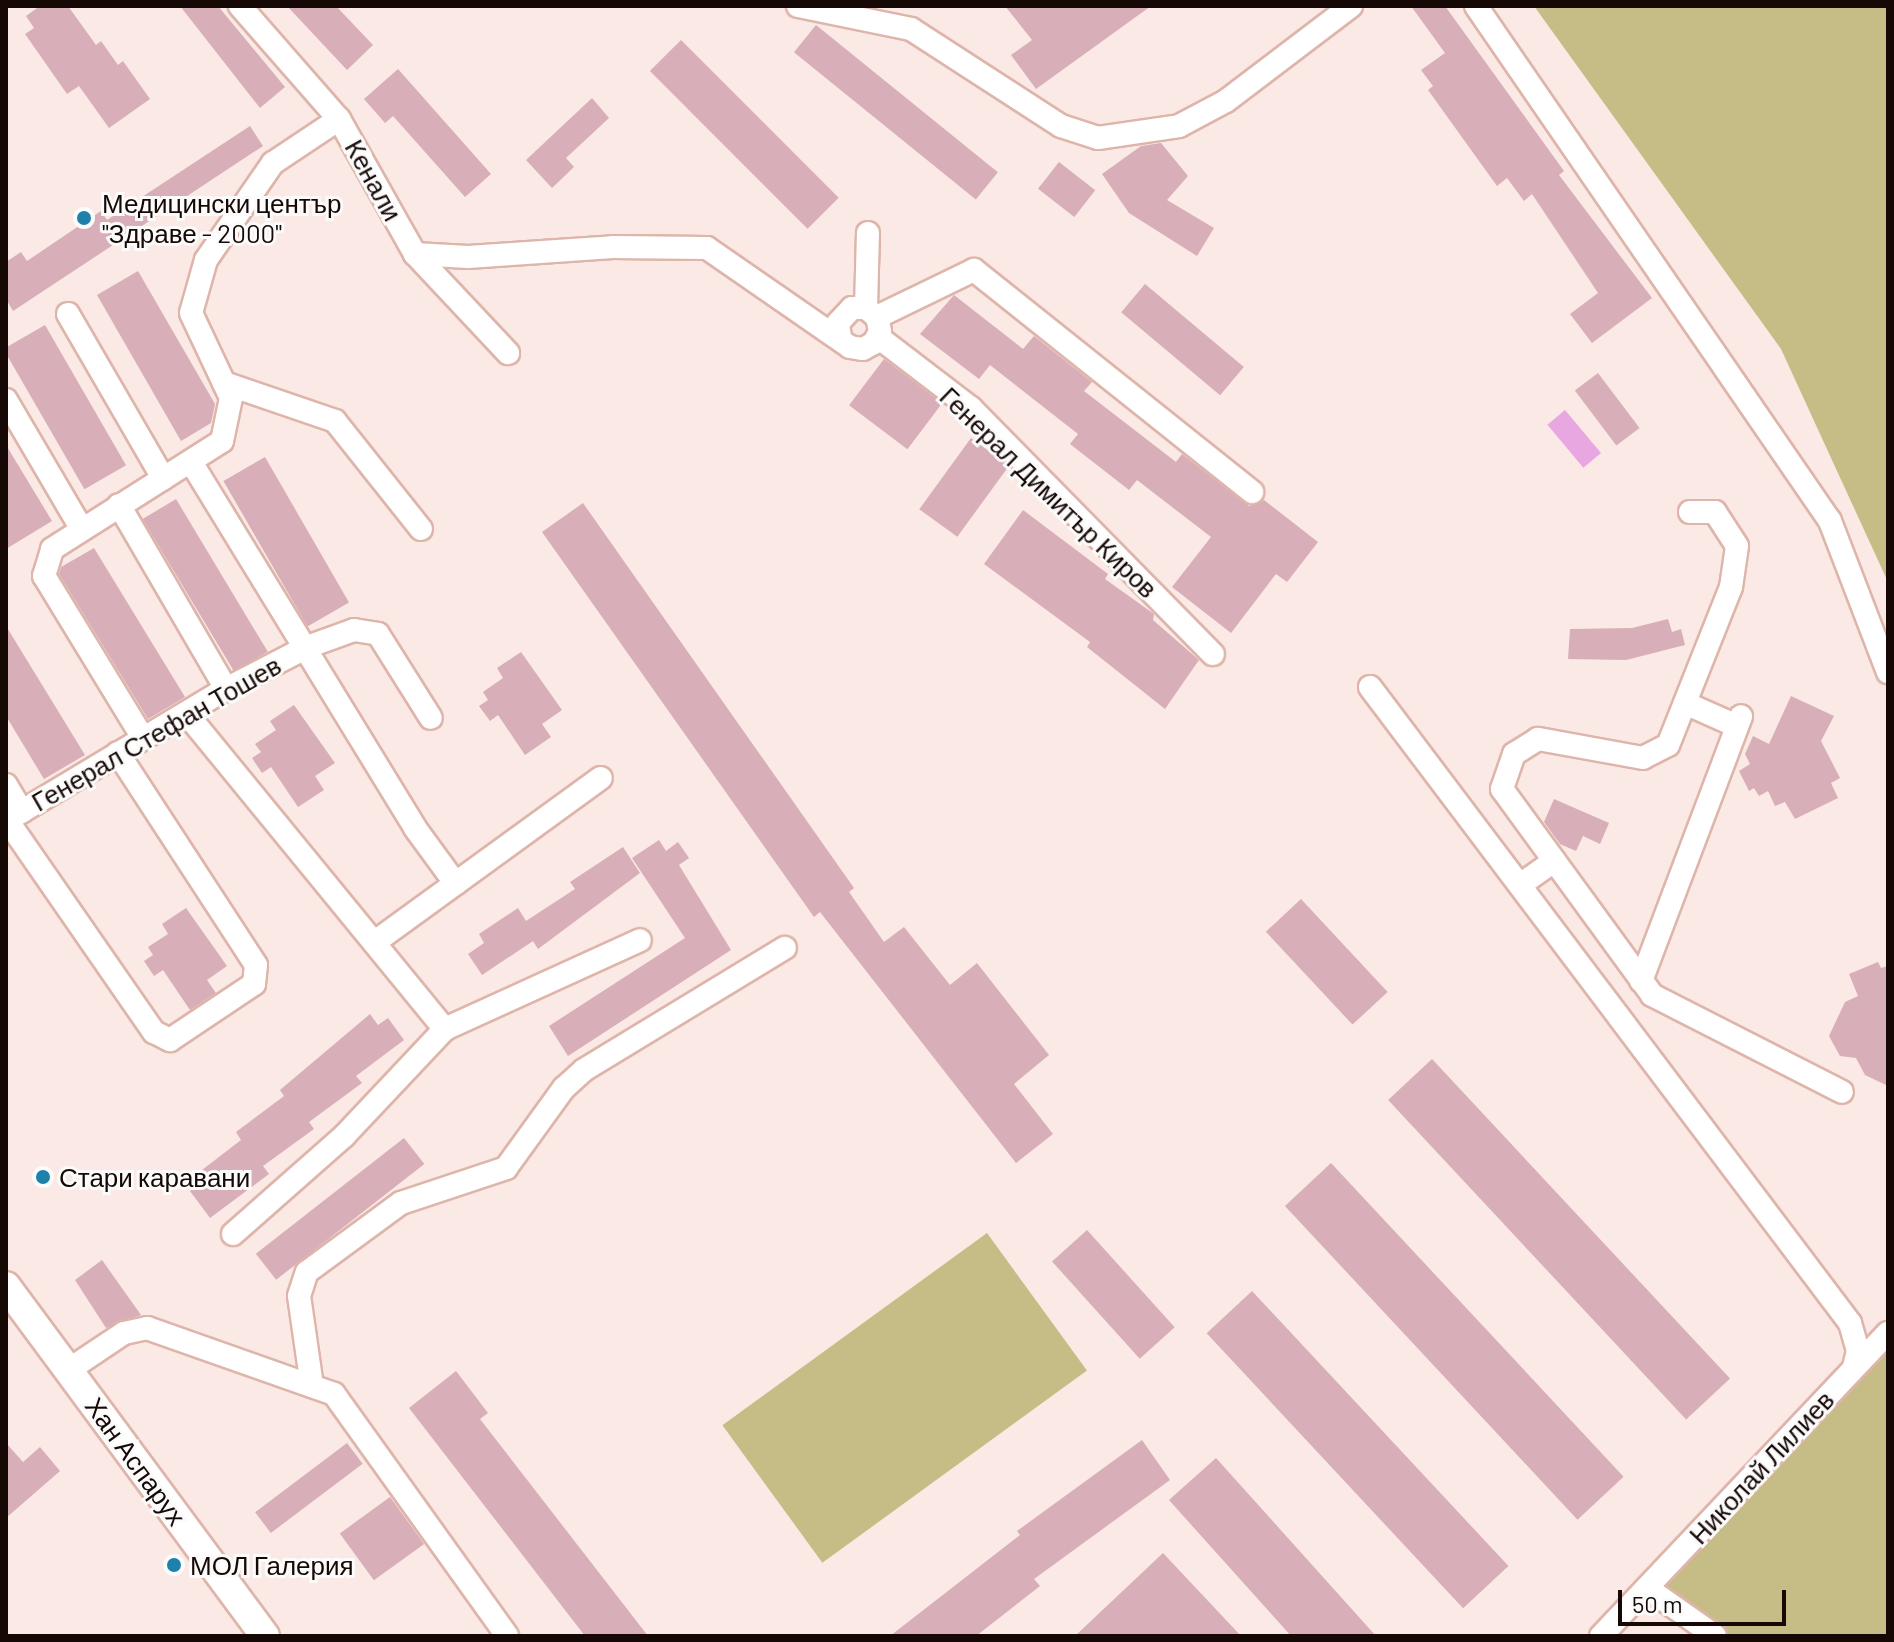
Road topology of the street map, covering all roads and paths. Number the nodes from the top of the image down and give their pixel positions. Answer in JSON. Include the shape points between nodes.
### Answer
{"nodes":[{"id":1,"x":240,"y":6,"type":"edge"},
{"id":2,"x":798,"y":6,"type":"edge"},
{"id":3,"x":1351,"y":6,"type":"edge"},
{"id":4,"x":1476,"y":6,"type":"edge"},
{"id":5,"x":339,"y":119,"type":"junction"},
{"id":6,"x":868,"y":233,"type":"dead end"},
{"id":7,"x":415,"y":254,"type":"junction"},
{"id":8,"x":68,"y":314,"type":"dead end"},
{"id":9,"x":810,"y":317,"type":"junction"},
{"id":10,"x":867,"y":318,"type":"junction"},
{"id":11,"x":840,"y":337,"type":"junction"},
{"id":12,"x":508,"y":353,"type":"dead end"},
{"id":13,"x":224,"y":383,"type":"junction"},
{"id":14,"x":6,"y":400,"type":"edge"},
{"id":15,"x":191,"y":462,"type":"junction"},
{"id":16,"x":163,"y":478,"type":"junction"},
{"id":17,"x":1252,"y":492,"type":"dead end"},
{"id":18,"x":119,"y":505,"type":"junction"},
{"id":19,"x":1690,"y":512,"type":"dead end"},
{"id":20,"x":81,"y":528,"type":"junction"},
{"id":21,"x":421,"y":529,"type":"dead end"},
{"id":22,"x":307,"y":647,"type":"junction"},
{"id":23,"x":1213,"y":654,"type":"dead end"},
{"id":24,"x":1888,"y":672,"type":"edge"},
{"id":25,"x":1370,"y":687,"type":"dead end"},
{"id":26,"x":226,"y":689,"type":"junction"},
{"id":27,"x":1685,"y":703,"type":"junction"},
{"id":28,"x":186,"y":713,"type":"junction"},
{"id":29,"x":431,"y":718,"type":"dead end"},
{"id":30,"x":143,"y":738,"type":"junction"},
{"id":31,"x":118,"y":753,"type":"junction"},
{"id":32,"x":601,"y":778,"type":"dead end"},
{"id":33,"x":6,"y":785,"type":"edge"},
{"id":34,"x":12,"y":818,"type":"edge"},
{"id":35,"x":1554,"y":861,"type":"junction"},
{"id":36,"x":456,"y":884,"type":"junction"},
{"id":37,"x":1520,"y":885,"type":"junction"},
{"id":38,"x":640,"y":940,"type":"dead end"},
{"id":39,"x":375,"y":942,"type":"junction"},
{"id":40,"x":785,"y":948,"type":"dead end"},
{"id":41,"x":1641,"y":981,"type":"junction"},
{"id":42,"x":445,"y":1029,"type":"junction"},
{"id":43,"x":1842,"y":1092,"type":"dead end"},
{"id":44,"x":233,"y":1234,"type":"dead end"},
{"id":45,"x":6,"y":1286,"type":"edge"},
{"id":46,"x":1888,"y":1333,"type":"edge"},
{"id":47,"x":1854,"y":1367,"type":"junction"},
{"id":48,"x":70,"y":1369,"type":"junction"},
{"id":49,"x":312,"y":1386,"type":"junction"},
{"id":50,"x":1647,"y":1588,"type":"junction"},
{"id":51,"x":265,"y":1636,"type":"edge"},
{"id":52,"x":507,"y":1636,"type":"edge"},
{"id":53,"x":1601,"y":1636,"type":"edge"},
{"id":54,"x":1715,"y":1636,"type":"edge"}],
"edges":[{"from":1,"to":5,"type":"street","name":"Кенали"},
{"from":2,"to":3,"type":"street","via":[[911,29],[1061,126],[1098,138],[1179,126],[1226,101]]},
{"from":4,"to":24,"type":"street","via":[[1830,521]]},
{"from":5,"to":7,"type":"street","name":"Кенали"},
{"from":5,"to":13,"type":"street","via":[[273,163],[206,260],[191,313]]},
{"from":6,"to":10,"type":"street"},
{"from":7,"to":9,"type":"street","via":[[468,257],[613,247],[707,248]]},
{"from":7,"to":12,"type":"street","name":"Кенали"},
{"from":8,"to":16,"type":"street"},
{"from":9,"to":10,"type":"street"},
{"from":9,"to":11,"type":"street"},
{"from":10,"to":11,"type":"street","via":[[838,323]]},
{"from":10,"to":11,"type":"street","via":[[856,349]]},
{"from":10,"to":17,"type":"street","via":[[974,270]]},
{"from":10,"to":23,"type":"street","name":"Генерал Димитър Киров","via":[[971,408]]},
{"from":13,"to":15,"type":"street","via":[[231,398],[222,441]]},
{"from":13,"to":21,"type":"street","via":[[335,421]]},
{"from":14,"to":20,"type":"street"},
{"from":15,"to":16,"type":"street"},
{"from":15,"to":22,"type":"street"},
{"from":16,"to":18,"type":"street"},
{"from":18,"to":20,"type":"street"},
{"from":18,"to":26,"type":"street"},
{"from":19,"to":27,"type":"street","via":[[1715,512],[1737,546],[1731,587]]},
{"from":20,"to":30,"type":"street","via":[[52,549],[44,576]]},
{"from":22,"to":26,"type":"street","name":"Генерал Стефан Тошев"},
{"from":22,"to":29,"type":"street","name":"Генерал Стефан Тошев","via":[[354,630],[378,634]]},
{"from":22,"to":36,"type":"street","via":[[415,828]]},
{"from":25,"to":37,"type":"street"},
{"from":26,"to":28,"type":"street","name":"Генерал Стефан Тошев"},
{"from":27,"to":35,"type":"street","via":[[1668,745],[1643,758],[1538,739],[1514,754],[1502,789]]},
{"from":27,"to":41,"type":"street","via":[[1739,721]]},
{"from":28,"to":30,"type":"street","name":"Генерал Стефан Тошев"},
{"from":28,"to":39,"type":"street"},
{"from":30,"to":31,"type":"street","name":"Генерал Стефан Тошев"},
{"from":31,"to":34,"type":"street","name":"Генерал Стефан Тошев"},
{"from":31,"to":34,"type":"street","via":[[256,965],[254,984],[170,1040],[154,1032]]},
{"from":32,"to":36,"type":"street"},
{"from":33,"to":34,"type":"street"},
{"from":35,"to":37,"type":"street"},
{"from":35,"to":41,"type":"street"},
{"from":36,"to":39,"type":"street"},
{"from":37,"to":47,"type":"street","via":[[1850,1323],[1858,1351]]},
{"from":38,"to":42,"type":"street"},
{"from":39,"to":42,"type":"street"},
{"from":40,"to":49,"type":"street","via":[[584,1070],[564,1088],[506,1168],[401,1203],[307,1272],[299,1296]]},
{"from":41,"to":43,"type":"street","via":[[1652,995]]},
{"from":42,"to":44,"type":"street","via":[[344,1136]]},
{"from":45,"to":48,"type":"main road","name":"Хан Аспарух"},
{"from":46,"to":47,"type":"street","name":"Николай Лилиев"},
{"from":47,"to":50,"type":"street","name":"Николай Лилиев"},
{"from":48,"to":49,"type":"street","via":[[124,1333],[147,1328]]},
{"from":48,"to":51,"type":"main road","name":"Хан Аспарух"},
{"from":49,"to":52,"type":"street","via":[[334,1394]]},
{"from":50,"to":53,"type":"street","name":"Николай Лилиев"},
{"from":50,"to":54,"type":"street"}]}
